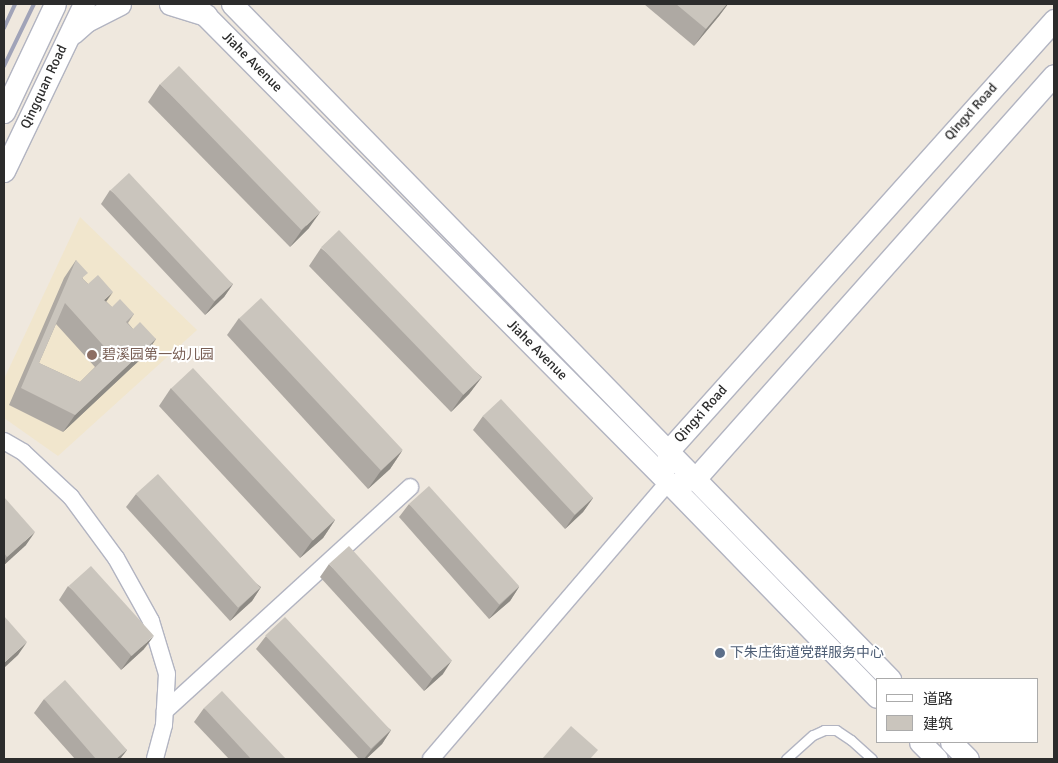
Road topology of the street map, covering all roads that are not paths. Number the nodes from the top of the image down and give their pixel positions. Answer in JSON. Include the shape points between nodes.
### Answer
{"nodes":[{"id":1,"x":56,"y":4,"type":"edge"},
{"id":2,"x":84,"y":4,"type":"edge"},
{"id":3,"x":120,"y":4,"type":"edge"},
{"id":4,"x":170,"y":4,"type":"edge"},
{"id":5,"x":232,"y":4,"type":"edge"},
{"id":6,"x":200,"y":10,"type":"edge"},
{"id":7,"x":1054,"y":20,"type":"edge"},
{"id":8,"x":65,"y":43,"type":"junction"},
{"id":9,"x":1054,"y":75,"type":"edge"},
{"id":10,"x":4,"y":112,"type":"edge"},
{"id":11,"x":4,"y":171,"type":"edge"},
{"id":12,"x":4,"y":441,"type":"edge"},
{"id":13,"x":668,"y":451,"type":"junction"},
{"id":14,"x":695,"y":479,"type":"junction"},
{"id":15,"x":668,"y":482,"type":"junction"},
{"id":16,"x":410,"y":487,"type":"dead end"},
{"id":17,"x":889,"y":678,"type":"edge"},
{"id":18,"x":876,"y":696,"type":"edge"},
{"id":19,"x":164,"y":711,"type":"junction"},
{"id":20,"x":921,"y":743,"type":"edge"},
{"id":21,"x":155,"y":759,"type":"edge"},
{"id":22,"x":431,"y":759,"type":"edge"},
{"id":23,"x":786,"y":759,"type":"edge"},
{"id":24,"x":872,"y":759,"type":"edge"},
{"id":25,"x":937,"y":759,"type":"edge"}],
"edges":[{"from":1,"to":10,"type":"street","name":"Qingquan Road"},
{"from":2,"to":8,"type":"street","name":"Qingquan Road"},
{"from":3,"to":8,"type":"street","via":[[87,21]]},
{"from":4,"to":6,"type":"street"},
{"from":5,"to":13,"type":"street","name":"Jiahe Avenue"},
{"from":6,"to":15,"type":"street","name":"Jiahe Avenue"},
{"from":7,"to":13,"type":"street","name":"Qingxi Road"},
{"from":8,"to":11,"type":"street","name":"Qingquan Road"},
{"from":9,"to":14,"type":"street"},
{"from":12,"to":19,"type":"street","via":[[22,452],[71,497],[116,558],[151,620],[167,674]]},
{"from":13,"to":14,"type":"street","name":"Jiahe Avenue"},
{"from":13,"to":15,"type":"street","name":"Qingxi Road"},
{"from":14,"to":15,"type":"street"},
{"from":14,"to":17,"type":"street","name":"Jiahe Avenue"},
{"from":15,"to":18,"type":"street","name":"Jiahe Avenue"},
{"from":15,"to":22,"type":"street"},
{"from":16,"to":19,"type":"street"},
{"from":19,"to":21,"type":"street","via":[[164,725]]},
{"from":20,"to":25,"type":"street"},
{"from":23,"to":24,"type":"lane","via":[[813,735],[824,730],[836,730]]}]}
